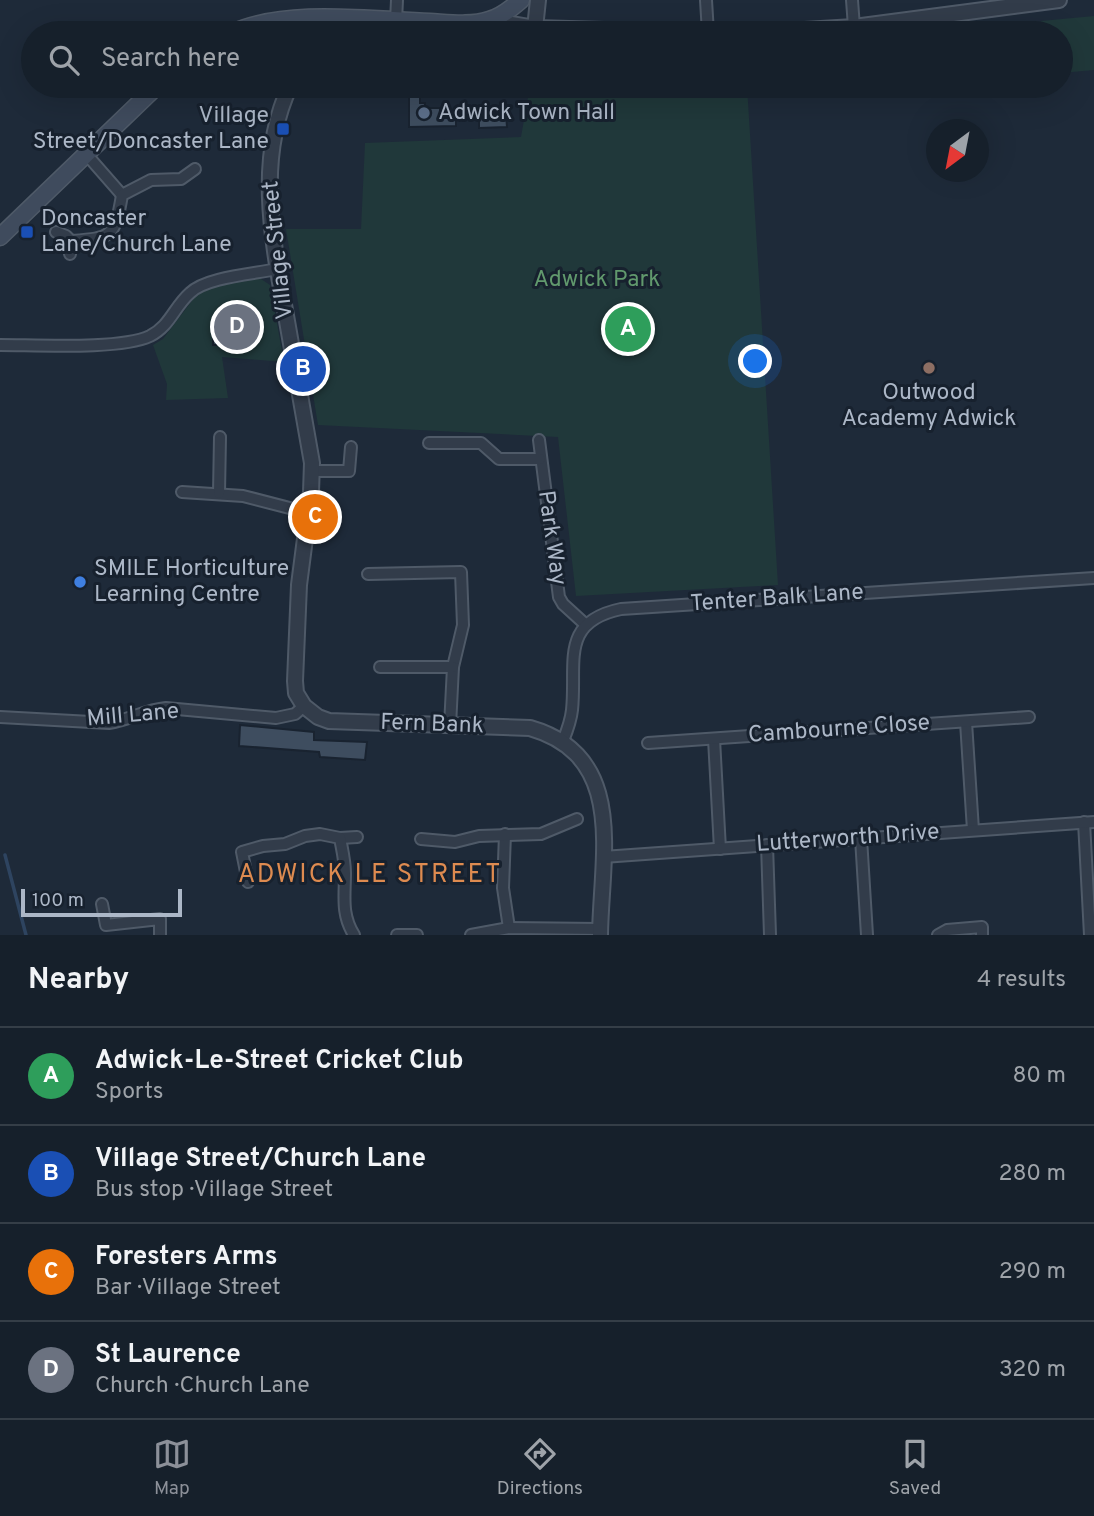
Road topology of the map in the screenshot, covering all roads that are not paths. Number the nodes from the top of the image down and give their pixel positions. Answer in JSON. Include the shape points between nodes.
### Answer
{"nodes":[{"id":1,"x":397,"y":0,"type":"edge"},
{"id":2,"x":520,"y":0,"type":"edge"},
{"id":3,"x":538,"y":0,"type":"edge"},
{"id":4,"x":706,"y":0,"type":"edge"},
{"id":5,"x":852,"y":0,"type":"edge"},
{"id":6,"x":1059,"y":0,"type":"edge"},
{"id":7,"x":1014,"y":3,"type":"edge"},
{"id":8,"x":489,"y":20,"type":"junction"},
{"id":9,"x":333,"y":21,"type":"edge"},
{"id":10,"x":396,"y":21,"type":"joint"},
{"id":11,"x":479,"y":21,"type":"edge"},
{"id":12,"x":495,"y":21,"type":"edge"},
{"id":13,"x":536,"y":21,"type":"edge"},
{"id":14,"x":707,"y":21,"type":"edge"},
{"id":15,"x":854,"y":21,"type":"edge"},
{"id":16,"x":894,"y":21,"type":"edge"},
{"id":17,"x":145,"y":98,"type":"edge"},
{"id":18,"x":286,"y":98,"type":"edge"},
{"id":19,"x":87,"y":155,"type":"junction"},
{"id":20,"x":195,"y":169,"type":"dead end"},
{"id":21,"x":122,"y":195,"type":"junction"},
{"id":22,"x":56,"y":233,"type":"dead end"},
{"id":23,"x":0,"y":237,"type":"edge"},
{"id":24,"x":71,"y":241,"type":"junction"},
{"id":25,"x":70,"y":254,"type":"dead end"},
{"id":26,"x":277,"y":269,"type":"junction"},
{"id":27,"x":0,"y":345,"type":"edge"},
{"id":28,"x":220,"y":437,"type":"dead end"},
{"id":29,"x":539,"y":440,"type":"dead end"},
{"id":30,"x":429,"y":443,"type":"dead end"},
{"id":31,"x":351,"y":447,"type":"dead end"},
{"id":32,"x":540,"y":460,"type":"junction"},
{"id":33,"x":312,"y":471,"type":"junction"},
{"id":34,"x":182,"y":492,"type":"dead end"},
{"id":35,"x":219,"y":493,"type":"junction"},
{"id":36,"x":309,"y":513,"type":"junction"},
{"id":37,"x":368,"y":573,"type":"dead end"},
{"id":38,"x":1094,"y":579,"type":"edge"},
{"id":39,"x":586,"y":625,"type":"junction"},
{"id":40,"x":380,"y":667,"type":"dead end"},
{"id":41,"x":453,"y":667,"type":"junction"},
{"id":42,"x":304,"y":706,"type":"junction"},
{"id":43,"x":0,"y":717,"type":"edge"},
{"id":44,"x":1029,"y":717,"type":"dead end"},
{"id":45,"x":966,"y":722,"type":"junction"},
{"id":46,"x":450,"y":726,"type":"junction"},
{"id":47,"x":714,"y":739,"type":"junction"},
{"id":48,"x":562,"y":741,"type":"junction"},
{"id":49,"x":648,"y":743,"type":"dead end"},
{"id":50,"x":577,"y":819,"type":"dead end"},
{"id":51,"x":1089,"y":822,"type":"edge"},
{"id":52,"x":973,"y":830,"type":"junction"},
{"id":53,"x":505,"y":834,"type":"junction"},
{"id":54,"x":357,"y":837,"type":"dead end"},
{"id":55,"x":340,"y":838,"type":"junction"},
{"id":56,"x":860,"y":838,"type":"junction"},
{"id":57,"x":421,"y":839,"type":"dead end"},
{"id":58,"x":767,"y":845,"type":"junction"},
{"id":59,"x":720,"y":849,"type":"junction"},
{"id":60,"x":603,"y":857,"type":"junction"},
{"id":61,"x":248,"y":882,"type":"dead end"},
{"id":62,"x":102,"y":904,"type":"dead end"},
{"id":63,"x":509,"y":928,"type":"junction"},
{"id":64,"x":600,"y":932,"type":"edge"},
{"id":65,"x":160,"y":935,"type":"edge"},
{"id":66,"x":354,"y":935,"type":"edge"},
{"id":67,"x":397,"y":935,"type":"edge"},
{"id":68,"x":417,"y":935,"type":"edge"},
{"id":69,"x":471,"y":935,"type":"edge"},
{"id":70,"x":770,"y":935,"type":"edge"},
{"id":71,"x":867,"y":935,"type":"edge"},
{"id":72,"x":939,"y":935,"type":"edge"},
{"id":73,"x":982,"y":935,"type":"edge"},
{"id":74,"x":1090,"y":935,"type":"edge"}],
"edges":[{"from":1,"to":10,"type":"street"},
{"from":2,"to":8,"type":"main road"},
{"from":3,"to":13,"type":"street"},
{"from":4,"to":14,"type":"street"},
{"from":5,"to":15,"type":"street"},
{"from":6,"to":7,"type":"street"},
{"from":7,"to":16,"type":"street"},
{"from":8,"to":11,"type":"main road"},
{"from":8,"to":12,"type":"street"},
{"from":9,"to":10,"type":"main road"},
{"from":17,"to":19,"type":"main road"},
{"from":18,"to":26,"type":"street","name":"Village Street","via":[[271,163]]},
{"from":19,"to":21,"type":"street"},
{"from":19,"to":23,"type":"main road"},
{"from":20,"to":21,"type":"street","via":[[181,179],[151,180]]},
{"from":21,"to":24,"type":"street","via":[[108,236]]},
{"from":22,"to":24,"type":"street"},
{"from":24,"to":25,"type":"street"},
{"from":26,"to":27,"type":"street","via":[[198,287],[169,323],[141,339]]},
{"from":26,"to":33,"type":"street","name":"Village Street"},
{"from":28,"to":35,"type":"street"},
{"from":29,"to":32,"type":"street","name":"Park Way"},
{"from":30,"to":32,"type":"street","via":[[481,443],[499,459]]},
{"from":31,"to":33,"type":"street","via":[[349,471]]},
{"from":32,"to":39,"type":"street","name":"Park Way","via":[[559,597]]},
{"from":33,"to":36,"type":"street","name":"Village Street"},
{"from":34,"to":35,"type":"street"},
{"from":35,"to":36,"type":"street"},
{"from":36,"to":42,"type":"street","name":"Village Street","via":[[301,558],[294,667],[296,693]]},
{"from":37,"to":41,"type":"street","via":[[461,572],[463,625]]},
{"from":38,"to":39,"type":"street","name":"Tenter Balk Lane","via":[[621,609],[605,612]]},
{"from":39,"to":48,"type":"street","via":[[574,645],[572,713]]},
{"from":40,"to":41,"type":"street"},
{"from":41,"to":46,"type":"street"},
{"from":42,"to":43,"type":"street","name":"Mill Lane","via":[[295,714],[276,718],[166,708],[109,723]]},
{"from":42,"to":46,"type":"street","name":"Fern Bank","via":[[329,721]]},
{"from":44,"to":45,"type":"street","name":"Cambourne Close"},
{"from":45,"to":47,"type":"street","name":"Cambourne Close"},
{"from":45,"to":52,"type":"street"},
{"from":46,"to":48,"type":"street","name":"Fern Bank","via":[[530,728]]},
{"from":47,"to":49,"type":"street","name":"Cambourne Close"},
{"from":47,"to":59,"type":"street"},
{"from":48,"to":60,"type":"street","via":[[585,763],[599,791]]},
{"from":50,"to":53,"type":"street","via":[[541,834]]},
{"from":51,"to":52,"type":"street","name":"Lutterworth Drive"},
{"from":51,"to":74,"type":"street"},
{"from":52,"to":56,"type":"street","name":"Lutterworth Drive"},
{"from":53,"to":57,"type":"street","via":[[455,842]]},
{"from":53,"to":63,"type":"street","via":[[503,888]]},
{"from":54,"to":55,"type":"street"},
{"from":55,"to":61,"type":"street","via":[[305,836],[242,852]]},
{"from":55,"to":66,"type":"street","via":[[344,911]]},
{"from":56,"to":58,"type":"street","name":"Lutterworth Drive"},
{"from":56,"to":71,"type":"street"},
{"from":58,"to":59,"type":"street","name":"Lutterworth Drive"},
{"from":58,"to":70,"type":"street"},
{"from":59,"to":60,"type":"street","name":"Lutterworth Drive"},
{"from":60,"to":64,"type":"street"},
{"from":62,"to":65,"type":"street","via":[[106,925],[160,919]]},
{"from":63,"to":64,"type":"street"},
{"from":63,"to":69,"type":"street"},
{"from":67,"to":68,"type":"street"},
{"from":72,"to":73,"type":"street","via":[[982,927]]}]}
